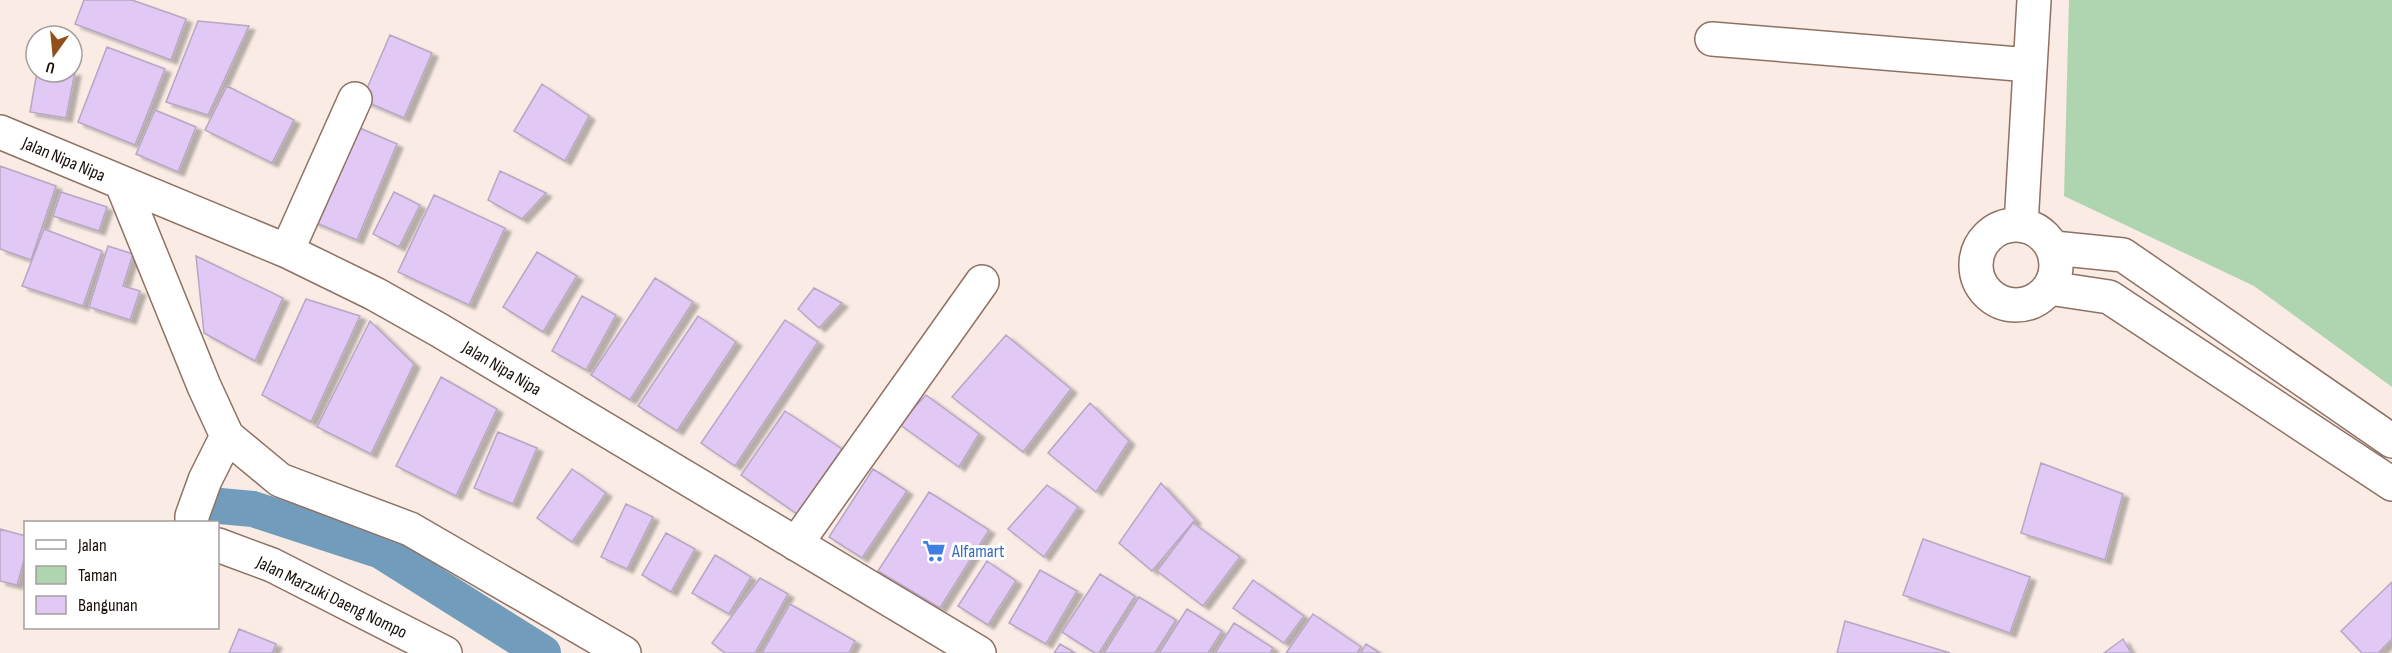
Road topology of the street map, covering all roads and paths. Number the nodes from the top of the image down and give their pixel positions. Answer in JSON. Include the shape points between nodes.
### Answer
{"nodes":[{"id":1,"x":2034,"y":0,"type":"edge"},
{"id":2,"x":1712,"y":39,"type":"dead end"},
{"id":3,"x":2030,"y":65,"type":"junction"},
{"id":4,"x":355,"y":99,"type":"dead end"},
{"id":5,"x":0,"y":132,"type":"edge"},
{"id":6,"x":122,"y":184,"type":"junction"},
{"id":7,"x":2021,"y":225,"type":"junction"},
{"id":8,"x":2054,"y":248,"type":"junction"},
{"id":9,"x":287,"y":251,"type":"junction"},
{"id":10,"x":982,"y":282,"type":"dead end"},
{"id":11,"x":2049,"y":288,"type":"junction"},
{"id":12,"x":227,"y":436,"type":"junction"},
{"id":13,"x":2392,"y":441,"type":"edge"},
{"id":14,"x":2392,"y":484,"type":"edge"},
{"id":15,"x":192,"y":519,"type":"edge"},
{"id":16,"x":796,"y":544,"type":"junction"},
{"id":17,"x":219,"y":545,"type":"edge"},
{"id":18,"x":445,"y":653,"type":"edge"},
{"id":19,"x":624,"y":653,"type":"edge"},
{"id":20,"x":979,"y":653,"type":"edge"}],
"edges":[{"from":1,"to":3,"type":"street"},
{"from":2,"to":3,"type":"street"},
{"from":3,"to":7,"type":"street"},
{"from":4,"to":9,"type":"street"},
{"from":5,"to":6,"type":"street","name":"Jalan Nipa Nipa"},
{"from":6,"to":9,"type":"street","name":"Jalan Nipa Nipa"},
{"from":6,"to":12,"type":"street"},
{"from":7,"to":8,"type":"street","via":[[2034,228]]},
{"from":7,"to":11,"type":"street","via":[[1994,231],[1983,241],[1976,267],[1979,281],[1999,301],[2012,305],[2026,304]]},
{"from":8,"to":11,"type":"street","via":[[2057,262]]},
{"from":8,"to":13,"type":"street","via":[[2123,255]]},
{"from":9,"to":16,"type":"street","name":"Jalan Nipa Nipa","via":[[439,330]]},
{"from":10,"to":16,"type":"street"},
{"from":11,"to":14,"type":"street","via":[[2109,297]]},
{"from":12,"to":15,"type":"street","via":[[205,480]]},
{"from":12,"to":19,"type":"street","via":[[280,480],[410,529]]},
{"from":16,"to":20,"type":"street","name":"Jalan Nipa Nipa"},
{"from":17,"to":18,"type":"street","name":"Jalan Marzuki Daeng Nompo","via":[[272,565]]}]}
